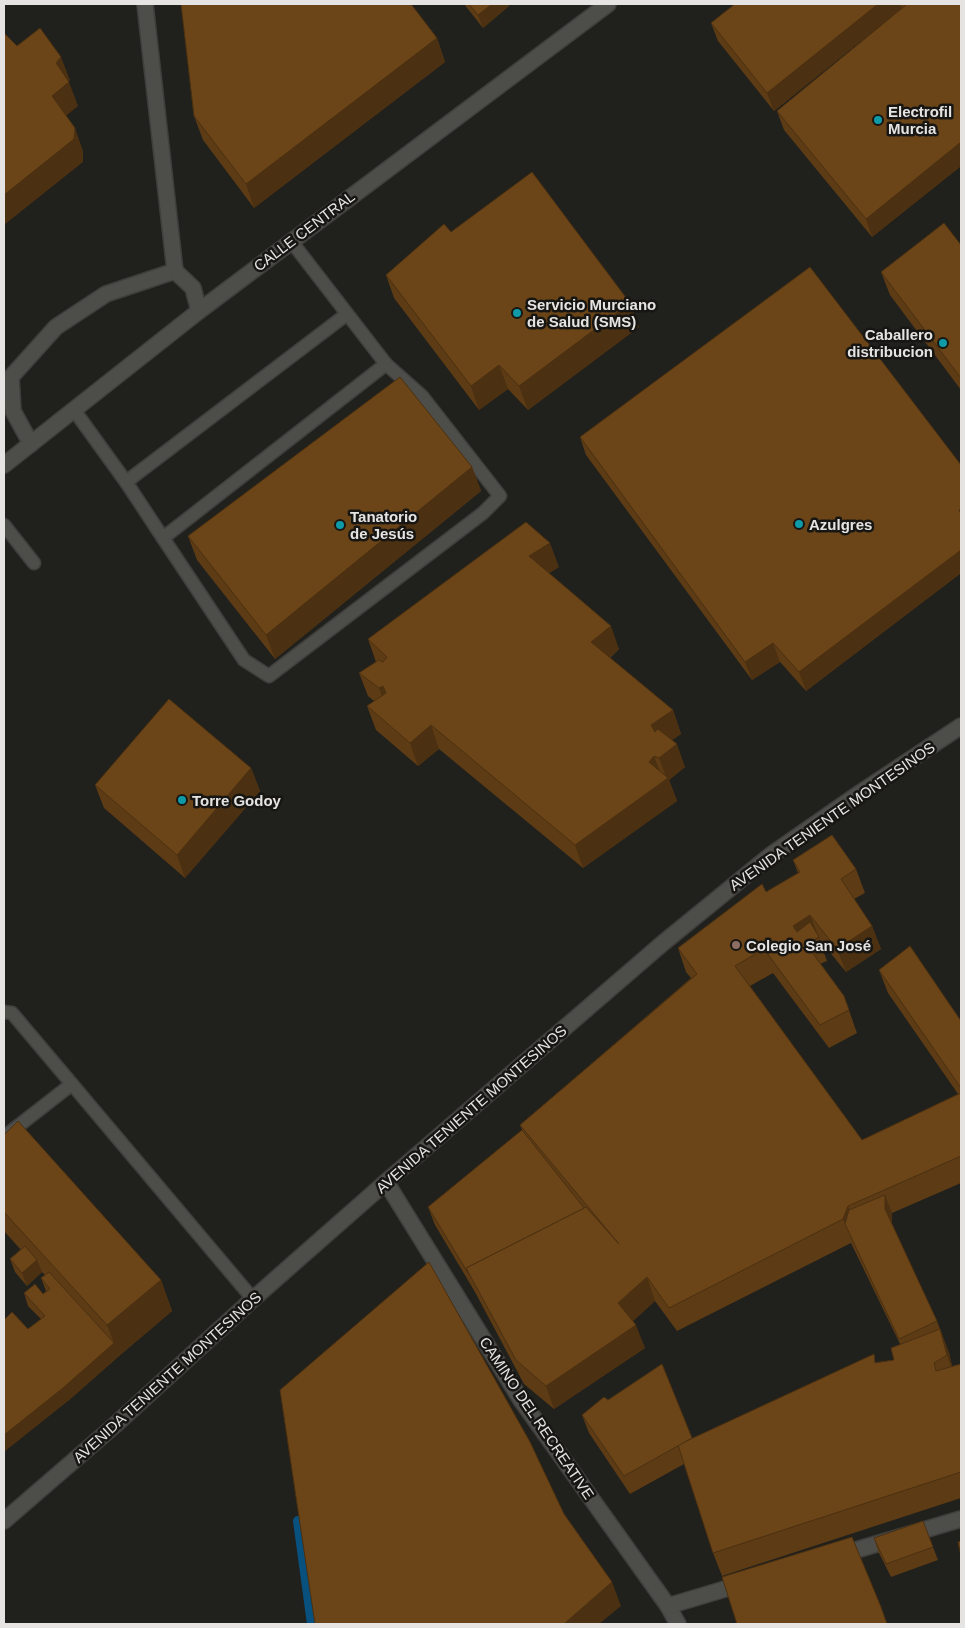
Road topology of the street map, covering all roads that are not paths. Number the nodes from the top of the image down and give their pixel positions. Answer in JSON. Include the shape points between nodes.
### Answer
{"nodes":[{"id":1,"x":145,"y":4,"type":"edge"},
{"id":2,"x":608,"y":4,"type":"edge"},
{"id":3,"x":291,"y":241,"type":"junction"},
{"id":4,"x":175,"y":271,"type":"junction"},
{"id":5,"x":199,"y":311,"type":"junction"},
{"id":6,"x":347,"y":314,"type":"junction"},
{"id":7,"x":386,"y":364,"type":"junction"},
{"id":8,"x":7,"y":378,"type":"edge"},
{"id":9,"x":74,"y":410,"type":"junction"},
{"id":10,"x":30,"y":444,"type":"junction"},
{"id":11,"x":4,"y":464,"type":"edge"},
{"id":12,"x":126,"y":482,"type":"junction"},
{"id":13,"x":4,"y":525,"type":"edge"},
{"id":14,"x":163,"y":538,"type":"junction"},
{"id":15,"x":34,"y":563,"type":"dead end"},
{"id":16,"x":961,"y":726,"type":"edge"},
{"id":17,"x":4,"y":1012,"type":"edge"},
{"id":18,"x":72,"y":1084,"type":"junction"},
{"id":19,"x":4,"y":1137,"type":"edge"},
{"id":20,"x":386,"y":1182,"type":"junction"},
{"id":21,"x":254,"y":1299,"type":"junction"},
{"id":22,"x":961,"y":1519,"type":"edge"},
{"id":23,"x":4,"y":1521,"type":"edge"},
{"id":24,"x":829,"y":1558,"type":"edge"},
{"id":25,"x":762,"y":1578,"type":"edge"},
{"id":26,"x":668,"y":1606,"type":"junction"},
{"id":27,"x":678,"y":1624,"type":"edge"}],
"edges":[{"from":1,"to":4,"type":"street"},
{"from":2,"to":3,"type":"street","name":"CALLE CENTRAL"},
{"from":3,"to":5,"type":"street","name":"CALLE CENTRAL"},
{"from":3,"to":6,"type":"lane"},
{"from":4,"to":5,"type":"street","via":[[193,288]]},
{"from":4,"to":8,"type":"street","via":[[106,294],[56,327]]},
{"from":5,"to":9,"type":"street","name":"CALLE CENTRAL"},
{"from":6,"to":7,"type":"lane"},
{"from":6,"to":12,"type":"lane"},
{"from":7,"to":14,"type":"lane"},
{"from":7,"to":14,"type":"lane","via":[[422,396],[500,496],[484,513],[269,676],[244,660]]},
{"from":8,"to":10,"type":"street","via":[[13,411]]},
{"from":9,"to":10,"type":"street","name":"CALLE CENTRAL"},
{"from":9,"to":12,"type":"lane"},
{"from":10,"to":11,"type":"street","name":"CALLE CENTRAL"},
{"from":12,"to":14,"type":"lane"},
{"from":13,"to":15,"type":"lane"},
{"from":16,"to":20,"type":"street","name":"AVENIDA TENIENTE MONTESINOS","via":[[771,855],[662,943]]},
{"from":17,"to":18,"type":"lane","via":[[12,1013]]},
{"from":18,"to":19,"type":"lane"},
{"from":18,"to":21,"type":"lane"},
{"from":20,"to":21,"type":"street","name":"AVENIDA TENIENTE MONTESINOS"},
{"from":20,"to":26,"type":"street","name":"CAMINO DEL RECREATIVE","via":[[521,1400]]},
{"from":21,"to":23,"type":"street","name":"AVENIDA TENIENTE MONTESINOS"},
{"from":22,"to":24,"type":"street"},
{"from":25,"to":26,"type":"street"},
{"from":26,"to":27,"type":"street","name":"CAMINO DEL RECREATIVE"}]}
